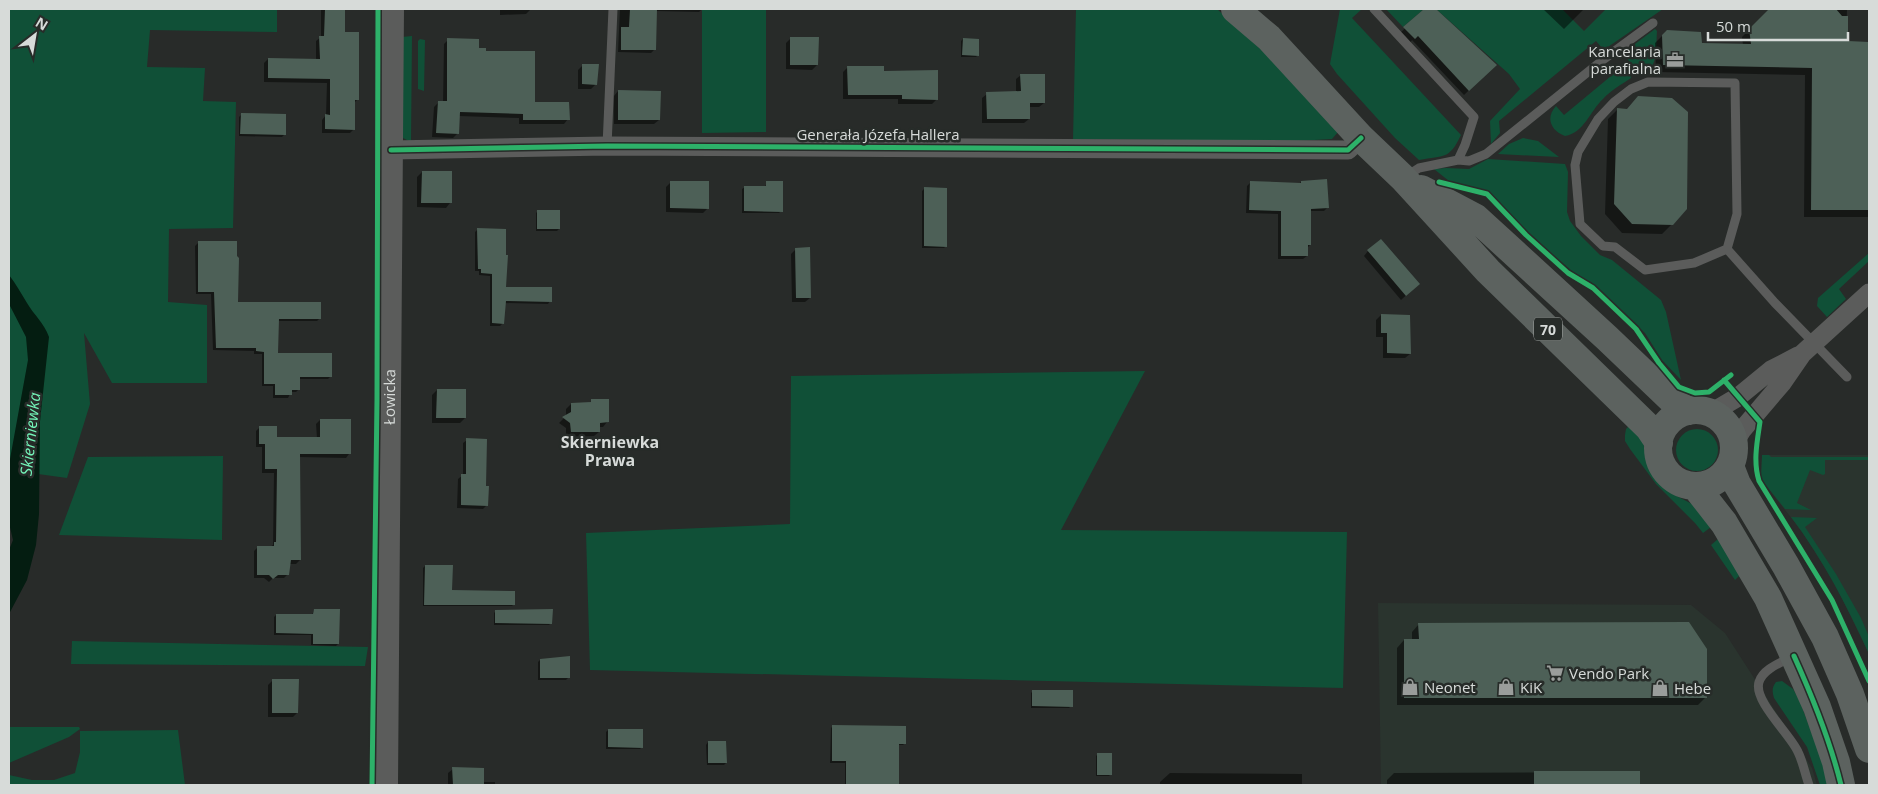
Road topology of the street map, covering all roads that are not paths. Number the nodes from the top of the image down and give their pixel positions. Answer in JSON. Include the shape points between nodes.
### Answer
{"nodes":[{"id":1,"x":392,"y":9,"type":"edge"},
{"id":2,"x":613,"y":9,"type":"edge"},
{"id":3,"x":1235,"y":9,"type":"edge"},
{"id":4,"x":1374,"y":9,"type":"edge"},
{"id":5,"x":1653,"y":24,"type":"dead end"},
{"id":6,"x":1361,"y":138,"type":"junction"},
{"id":7,"x":607,"y":146,"type":"junction"},
{"id":8,"x":390,"y":150,"type":"junction"},
{"id":9,"x":1458,"y":160,"type":"junction"},
{"id":10,"x":1402,"y":178,"type":"junction"},
{"id":11,"x":1726,"y":249,"type":"junction"},
{"id":12,"x":1869,"y":293,"type":"edge"},
{"id":13,"x":1808,"y":349,"type":"junction"},
{"id":14,"x":1847,"y":377,"type":"dead end"},
{"id":15,"x":1700,"y":412,"type":"junction"},
{"id":16,"x":1659,"y":443,"type":"junction"},
{"id":17,"x":1731,"y":454,"type":"junction"},
{"id":18,"x":1695,"y":486,"type":"junction"},
{"id":19,"x":1794,"y":656,"type":"junction"},
{"id":20,"x":1869,"y":749,"type":"edge"},
{"id":21,"x":386,"y":785,"type":"edge"},
{"id":22,"x":1809,"y":785,"type":"edge"},
{"id":23,"x":1841,"y":785,"type":"edge"}],
"edges":[{"from":1,"to":8,"type":"street","name":"Łowicka"},
{"from":2,"to":7,"type":"lane"},
{"from":3,"to":6,"type":"main road","number":"70","via":[[1269,38]]},
{"from":4,"to":9,"type":"lane","via":[[1474,117]]},
{"from":5,"to":9,"type":"lane","via":[[1486,154],[1469,161]]},
{"from":6,"to":7,"type":"street","name":"Generała Józefa Hallera","via":[[1348,150]]},
{"from":6,"to":10,"type":"main road","number":"70"},
{"from":7,"to":8,"type":"street","name":"Generała Józefa Hallera"},
{"from":8,"to":21,"type":"street","name":"Łowicka"},
{"from":9,"to":10,"type":"lane","via":[[1419,168]]},
{"from":10,"to":15,"type":"main road","number":"70","via":[[1476,218],[1675,403]]},
{"from":10,"to":16,"type":"main road","number":"70","via":[[1488,270],[1649,428]]},
{"from":11,"to":11,"type":"lane","via":[[1694,263],[1645,270],[1615,247],[1603,246],[1580,224],[1575,165],[1578,152],[1598,119],[1631,89],[1648,82],[1735,83],[1738,214]]},
{"from":11,"to":13,"type":"lane"},
{"from":12,"to":13,"type":"street"},
{"from":13,"to":14,"type":"lane"},
{"from":13,"to":15,"type":"street","via":[[1771,370],[1738,397]]},
{"from":13,"to":17,"type":"street","via":[[1742,430]]},
{"from":15,"to":16,"type":"main road","via":[[1680,414],[1666,426]]},
{"from":15,"to":17,"type":"main road","via":[[1722,420],[1730,430]]},
{"from":16,"to":18,"type":"main road","via":[[1659,454],[1667,473],[1675,480]]},
{"from":17,"to":18,"type":"main road","via":[[1723,474],[1706,485]]},
{"from":17,"to":20,"type":"main road","via":[[1737,484],[1825,637]]},
{"from":18,"to":19,"type":"main road","via":[[1724,523],[1748,562]]},
{"from":19,"to":22,"type":"lane","via":[[1764,673],[1758,684],[1759,693],[1798,751]]},
{"from":19,"to":23,"type":"main road","via":[[1817,706]]}]}
